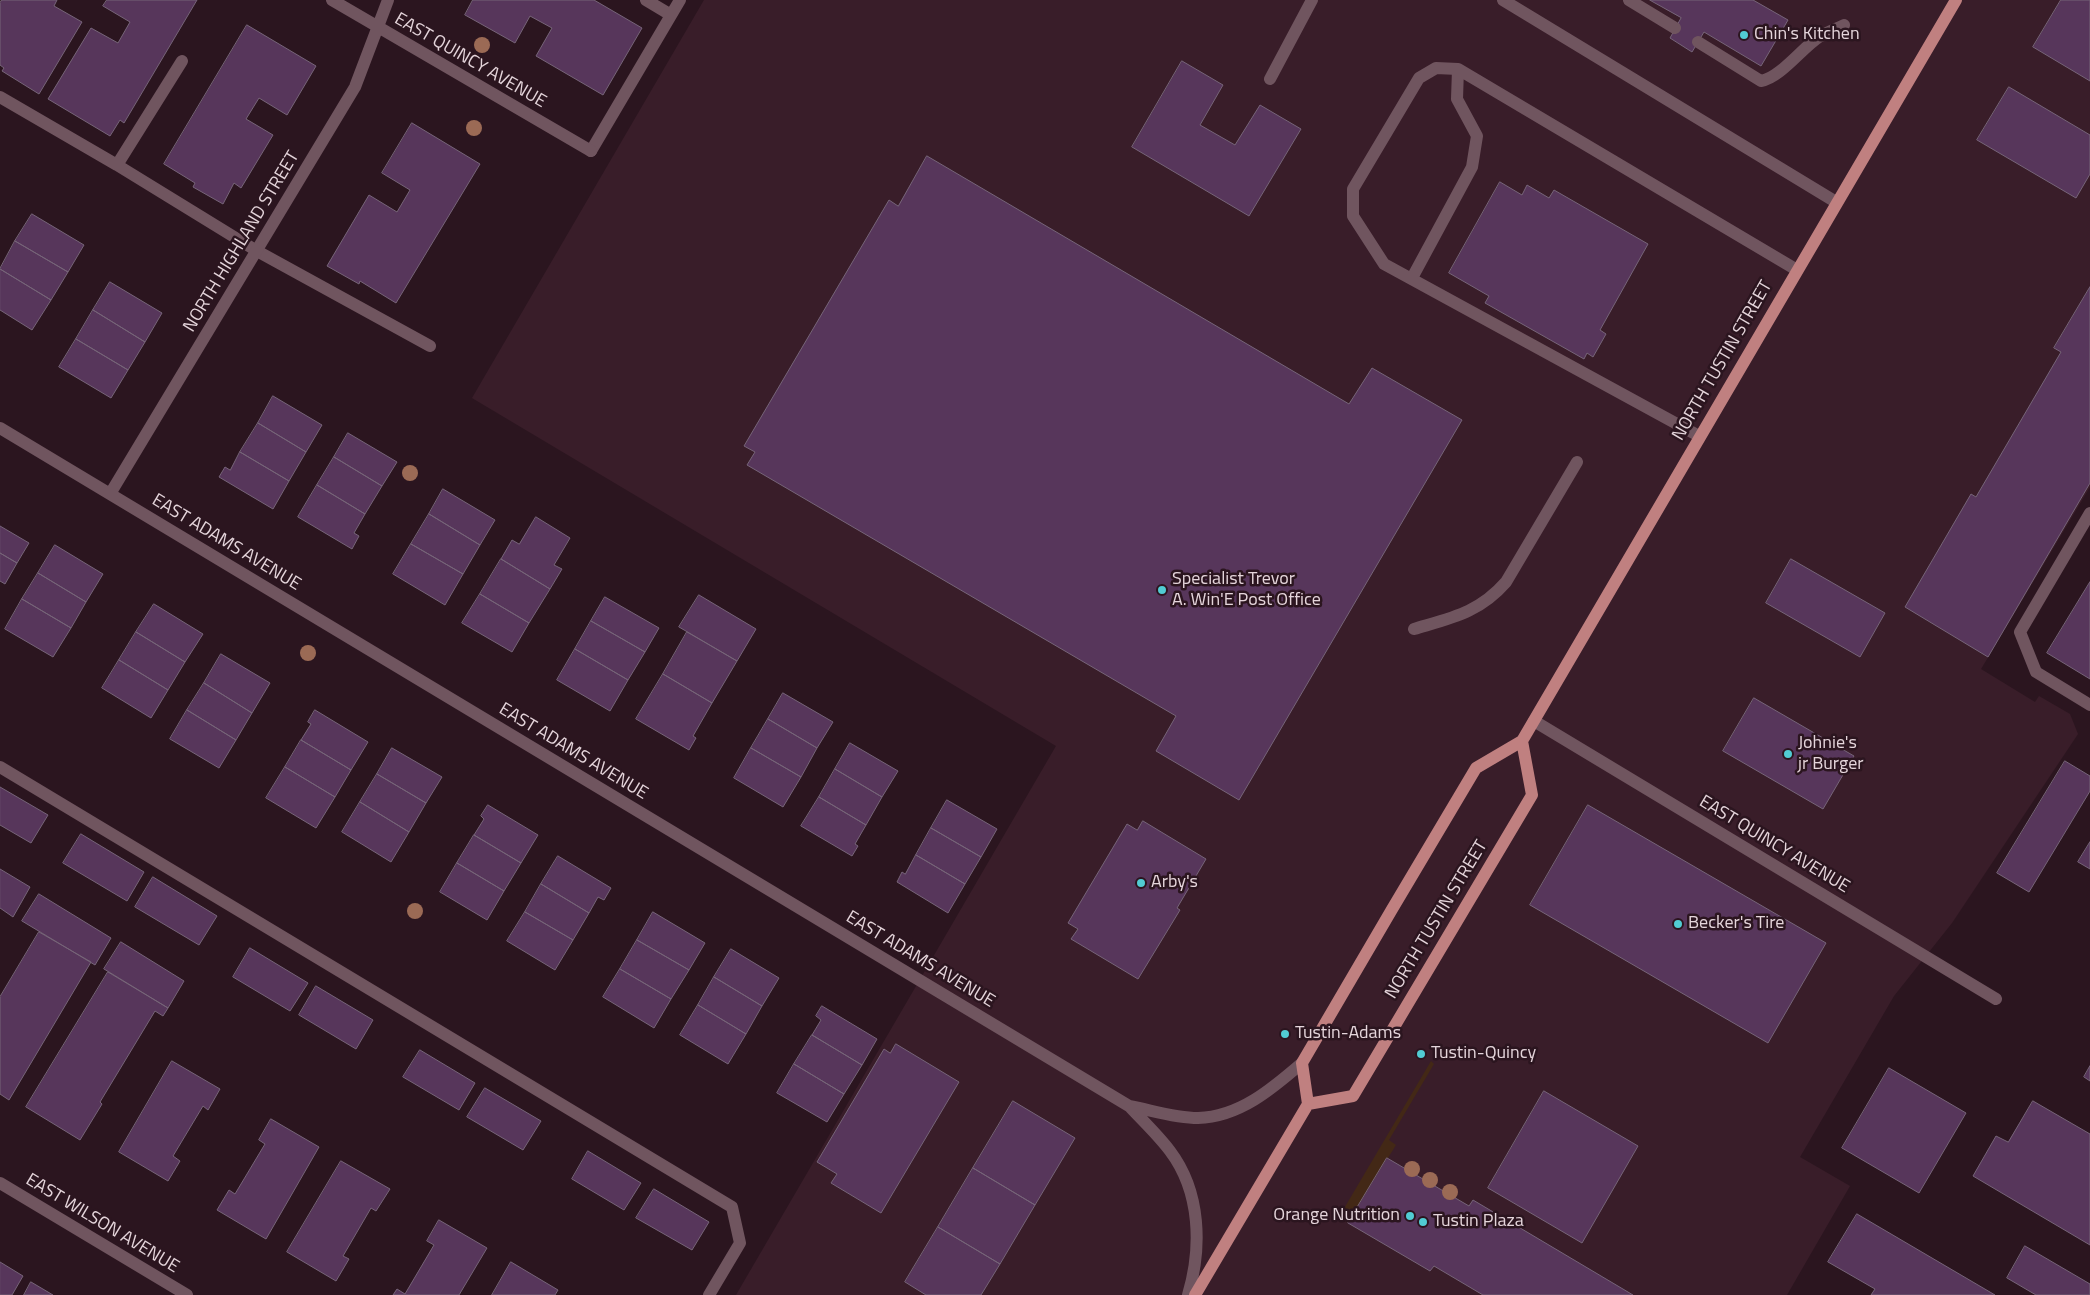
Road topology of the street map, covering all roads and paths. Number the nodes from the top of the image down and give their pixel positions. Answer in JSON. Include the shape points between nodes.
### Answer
{"nodes":[{"id":1,"x":332,"y":0,"type":"edge"},
{"id":2,"x":388,"y":0,"type":"edge"},
{"id":3,"x":646,"y":0,"type":"edge"},
{"id":4,"x":680,"y":0,"type":"edge"},
{"id":5,"x":1312,"y":0,"type":"edge"},
{"id":6,"x":1503,"y":0,"type":"edge"},
{"id":7,"x":1629,"y":0,"type":"edge"},
{"id":8,"x":1956,"y":0,"type":"edge"},
{"id":9,"x":671,"y":15,"type":"junction"},
{"id":10,"x":1844,"y":25,"type":"dead end"},
{"id":11,"x":377,"y":28,"type":"junction"},
{"id":12,"x":1675,"y":28,"type":"dead end"},
{"id":13,"x":1698,"y":42,"type":"dead end"},
{"id":14,"x":182,"y":61,"type":"dead end"},
{"id":15,"x":1458,"y":69,"type":"junction"},
{"id":16,"x":1270,"y":79,"type":"dead end"},
{"id":17,"x":0,"y":97,"type":"edge"},
{"id":18,"x":117,"y":166,"type":"junction"},
{"id":19,"x":1836,"y":202,"type":"junction"},
{"id":20,"x":256,"y":251,"type":"junction"},
{"id":21,"x":1796,"y":270,"type":"junction"},
{"id":22,"x":1412,"y":278,"type":"junction"},
{"id":23,"x":430,"y":346,"type":"dead end"},
{"id":24,"x":0,"y":428,"type":"edge"},
{"id":25,"x":1699,"y":436,"type":"junction"},
{"id":26,"x":1576,"y":462,"type":"dead end"},
{"id":27,"x":110,"y":494,"type":"junction"},
{"id":28,"x":2090,"y":513,"type":"edge"},
{"id":29,"x":1414,"y":629,"type":"dead end"},
{"id":30,"x":2090,"y":705,"type":"edge"},
{"id":31,"x":1534,"y":721,"type":"junction"},
{"id":32,"x":1522,"y":741,"type":"junction"},
{"id":33,"x":0,"y":767,"type":"edge"},
{"id":34,"x":1996,"y":999,"type":"dead end"},
{"id":35,"x":1302,"y":1063,"type":"junction"},
{"id":36,"x":1308,"y":1104,"type":"junction"},
{"id":37,"x":1129,"y":1106,"type":"junction"},
{"id":38,"x":0,"y":1183,"type":"edge"},
{"id":39,"x":187,"y":1295,"type":"edge"},
{"id":40,"x":709,"y":1295,"type":"edge"},
{"id":41,"x":1188,"y":1295,"type":"edge"},
{"id":42,"x":1196,"y":1295,"type":"edge"}],
"edges":[{"from":1,"to":11,"type":"street","name":"EAST QUINCY AVENUE"},
{"from":2,"to":11,"type":"street","name":"NORTH HIGHLAND STREET"},
{"from":3,"to":9,"type":"street"},
{"from":4,"to":9,"type":"street"},
{"from":5,"to":16,"type":"street"},
{"from":6,"to":19,"type":"street"},
{"from":7,"to":12,"type":"street"},
{"from":8,"to":19,"type":"main road","name":"NORTH TUSTIN STREET"},
{"from":9,"to":11,"type":"street","name":"EAST QUINCY AVENUE","via":[[591,151]]},
{"from":10,"to":13,"type":"street","via":[[1820,36],[1770,80],[1761,81]]},
{"from":11,"to":20,"type":"street","name":"NORTH HIGHLAND STREET","via":[[354,87]]},
{"from":14,"to":18,"type":"street"},
{"from":15,"to":21,"type":"street"},
{"from":15,"to":22,"type":"street","via":[[1457,99],[1477,136],[1472,167]]},
{"from":15,"to":22,"type":"street","via":[[1436,68],[1419,78],[1353,189],[1352,216],[1384,264]]},
{"from":17,"to":18,"type":"street"},
{"from":18,"to":20,"type":"street"},
{"from":19,"to":21,"type":"main road","name":"NORTH TUSTIN STREET"},
{"from":20,"to":23,"type":"street"},
{"from":20,"to":27,"type":"street","name":"NORTH HIGHLAND STREET"},
{"from":21,"to":25,"type":"main road","name":"NORTH TUSTIN STREET"},
{"from":22,"to":25,"type":"street"},
{"from":24,"to":27,"type":"street","name":"EAST ADAMS AVENUE"},
{"from":25,"to":31,"type":"main road","name":"NORTH TUSTIN STREET"},
{"from":26,"to":29,"type":"street","via":[[1506,582],[1494,595],[1468,612]]},
{"from":27,"to":37,"type":"street","name":"EAST ADAMS AVENUE"},
{"from":28,"to":30,"type":"street","via":[[2020,632],[2036,672]]},
{"from":31,"to":32,"type":"main road","name":"NORTH TUSTIN STREET"},
{"from":31,"to":34,"type":"street","name":"EAST QUINCY AVENUE"},
{"from":32,"to":35,"type":"main road","name":"NORTH TUSTIN STREET","via":[[1476,768]]},
{"from":32,"to":36,"type":"main road","name":"NORTH TUSTIN STREET","via":[[1532,795],[1353,1096]]},
{"from":33,"to":40,"type":"street","via":[[732,1207],[740,1243]]},
{"from":35,"to":36,"type":"main road"},
{"from":35,"to":37,"type":"street","name":"EAST ADAMS AVENUE","via":[[1260,1096],[1216,1116],[1196,1118]]},
{"from":36,"to":42,"type":"main road"},
{"from":37,"to":41,"type":"street","name":"EAST ADAMS AVENUE","via":[[1171,1152],[1192,1194],[1196,1249]]},
{"from":38,"to":39,"type":"street","name":"EAST WILSON AVENUE"}]}
